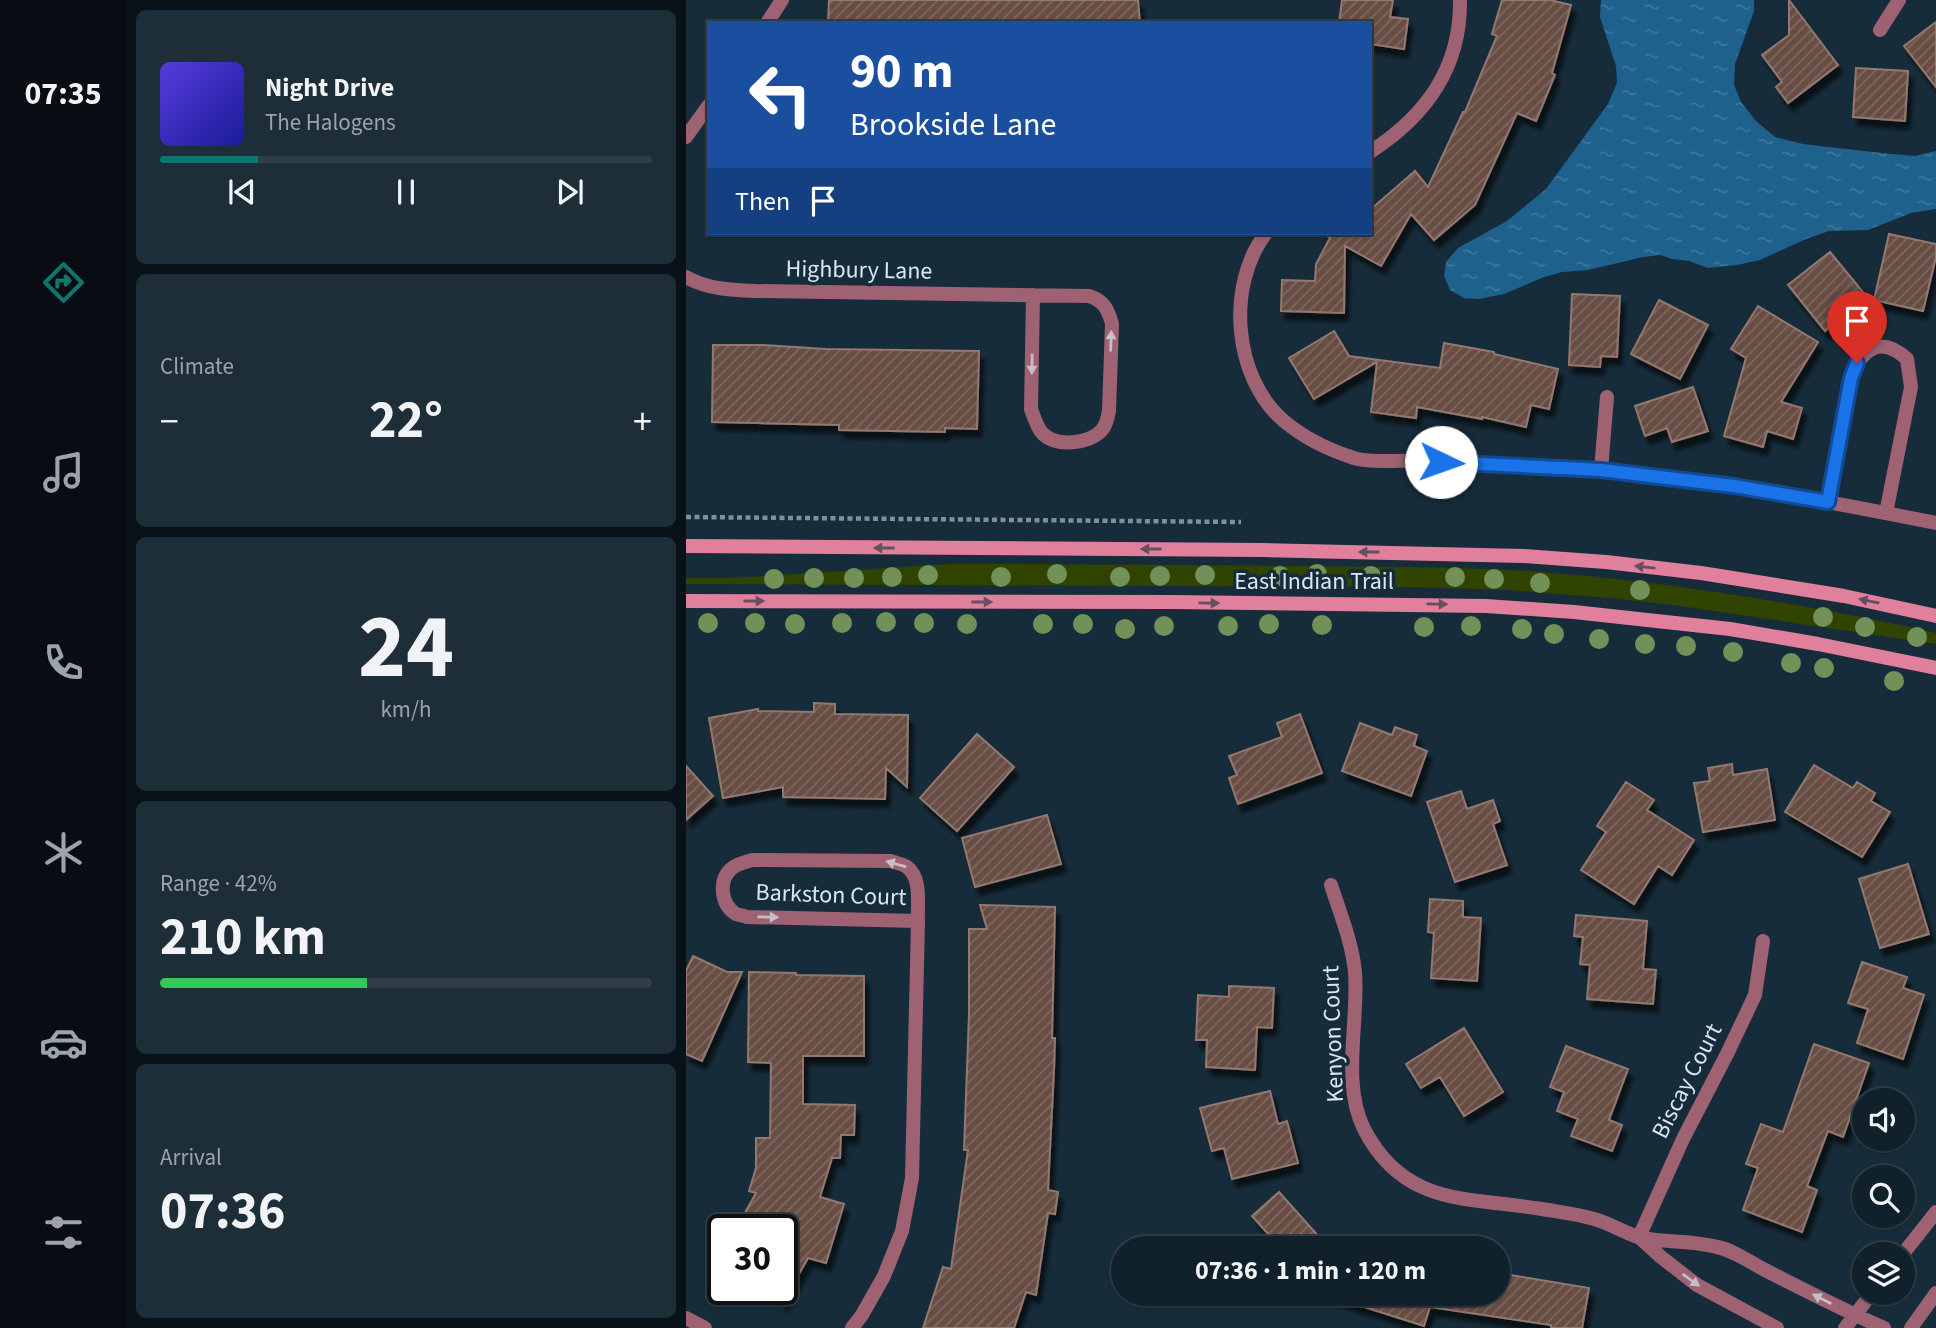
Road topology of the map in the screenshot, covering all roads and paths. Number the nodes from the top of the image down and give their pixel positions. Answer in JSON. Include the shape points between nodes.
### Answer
{"nodes":[{"id":1,"x":782,"y":0,"type":"edge"},
{"id":2,"x":1460,"y":0,"type":"edge"},
{"id":3,"x":1899,"y":0,"type":"edge"},
{"id":4,"x":768,"y":21,"type":"edge"},
{"id":5,"x":1880,"y":30,"type":"dead end"},
{"id":6,"x":707,"y":108,"type":"edge"},
{"id":7,"x":686,"y":136,"type":"edge"},
{"id":8,"x":1372,"y":150,"type":"edge"},
{"id":9,"x":1264,"y":235,"type":"edge"},
{"id":10,"x":686,"y":277,"type":"edge"},
{"id":11,"x":1033,"y":295,"type":"junction"},
{"id":12,"x":1607,"y":397,"type":"dead end"},
{"id":13,"x":1601,"y":470,"type":"junction"},
{"id":14,"x":1828,"y":502,"type":"junction"},
{"id":15,"x":1886,"y":513,"type":"junction"},
{"id":16,"x":686,"y":517,"type":"edge"},
{"id":17,"x":1241,"y":522,"type":"dead end"},
{"id":18,"x":1936,"y":523,"type":"edge"},
{"id":19,"x":686,"y":546,"type":"edge"},
{"id":20,"x":686,"y":601,"type":"edge"},
{"id":21,"x":1936,"y":616,"type":"edge"},
{"id":22,"x":1936,"y":668,"type":"edge"},
{"id":23,"x":1331,"y":885,"type":"dead end"},
{"id":24,"x":918,"y":921,"type":"junction"},
{"id":25,"x":1763,"y":941,"type":"dead end"},
{"id":26,"x":1936,"y":1212,"type":"edge"},
{"id":27,"x":1639,"y":1237,"type":"junction"},
{"id":28,"x":1912,"y":1242,"type":"edge"},
{"id":29,"x":1936,"y":1293,"type":"edge"},
{"id":30,"x":1863,"y":1305,"type":"edge"},
{"id":31,"x":1855,"y":1315,"type":"junction"},
{"id":32,"x":686,"y":1318,"type":"edge"},
{"id":33,"x":705,"y":1328,"type":"edge"},
{"id":34,"x":852,"y":1328,"type":"edge"},
{"id":35,"x":1777,"y":1328,"type":"edge"},
{"id":36,"x":1845,"y":1328,"type":"edge"},
{"id":37,"x":1884,"y":1328,"type":"edge"},
{"id":38,"x":1910,"y":1328,"type":"edge"}],
"edges":[{"from":1,"to":4,"type":"street"},
{"from":2,"to":8,"type":"street","via":[[1456,46],[1436,88],[1406,125]]},
{"from":3,"to":5,"type":"street"},
{"from":6,"to":7,"type":"street"},
{"from":9,"to":13,"type":"street","via":[[1248,268],[1240,299],[1241,336],[1264,400],[1315,443],[1357,460]]},
{"from":10,"to":11,"type":"street","name":"Highbury Lane","via":[[725,290],[755,292]]},
{"from":11,"to":11,"type":"street","name":"Highbury Lane","one_way":true,"via":[[1031,409],[1036,422],[1043,434],[1055,440],[1066,443],[1090,438],[1101,432],[1110,411],[1109,310],[1089,296]]},
{"from":12,"to":13,"type":"street"},
{"from":13,"to":14,"type":"street"},
{"from":14,"to":15,"type":"street"},
{"from":14,"to":15,"type":"street","via":[[1851,378],[1865,353],[1887,347],[1908,359],[1911,387]]},
{"from":15,"to":18,"type":"street"},
{"from":16,"to":17,"type":"path"},
{"from":21,"to":19,"type":"main road","name":"East Indian Trail","one_way":true,"via":[[1702,573],[1524,556]]},
{"from":20,"to":22,"type":"main road","name":"East Indian Trail","one_way":true,"via":[[1486,606],[1730,629]]},
{"from":23,"to":27,"type":"street","name":"Kenyon Court","via":[[1355,971],[1354,1096],[1363,1127],[1380,1153],[1405,1178],[1432,1192],[1594,1219]]},
{"from":24,"to":24,"type":"street","name":"Barkston Court","one_way":true,"via":[[914,875],[906,866],[891,861],[752,860],[730,869],[724,879],[727,904],[747,916]]},
{"from":24,"to":34,"type":"street","name":"Barkston Court","via":[[912,1178],[902,1230],[884,1276]]},
{"from":25,"to":27,"type":"street","name":"Biscay Court","via":[[1755,995]]},
{"from":26,"to":28,"type":"street"},
{"from":31,"to":27,"type":"street","name":"Kenyon Court","one_way":true,"via":[[1719,1247]]},
{"from":27,"to":35,"type":"street","name":"Kenyon Court","one_way":true,"via":[[1697,1285]]},
{"from":29,"to":38,"type":"street"},
{"from":30,"to":31,"type":"street"},
{"from":31,"to":36,"type":"street"},
{"from":31,"to":37,"type":"street","name":"Kenyon Court"},
{"from":32,"to":33,"type":"street"}]}
